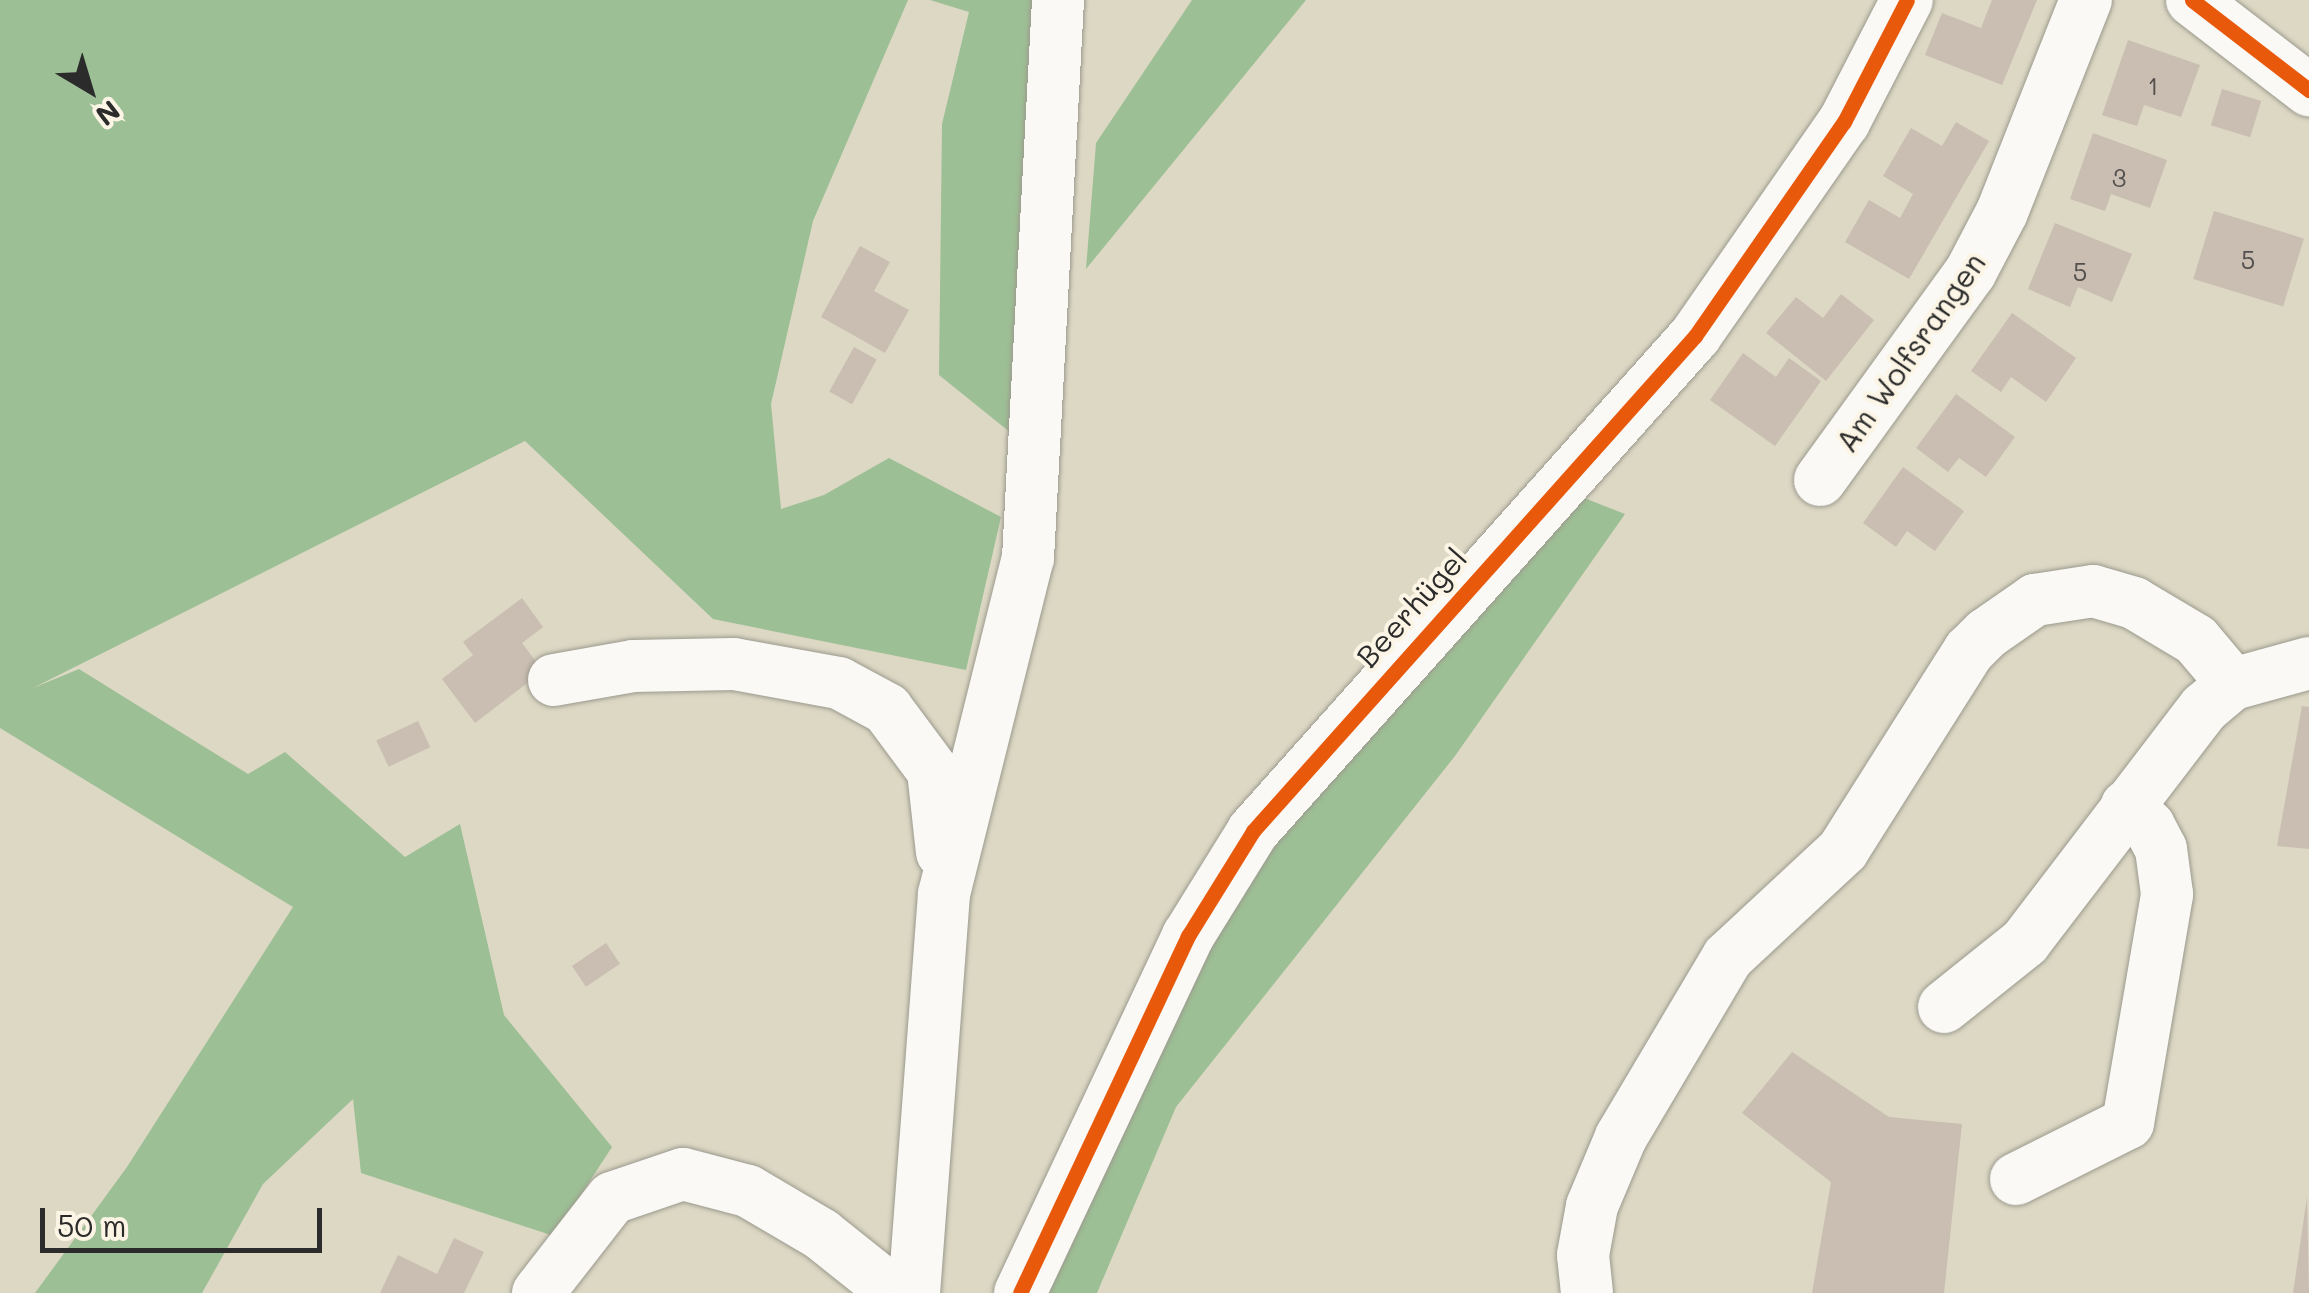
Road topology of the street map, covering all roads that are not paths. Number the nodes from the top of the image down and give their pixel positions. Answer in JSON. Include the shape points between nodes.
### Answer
{"nodes":[{"id":1,"x":1058,"y":0,"type":"edge"},
{"id":2,"x":1907,"y":0,"type":"edge"},
{"id":3,"x":2086,"y":0,"type":"edge"},
{"id":4,"x":2192,"y":0,"type":"edge"},
{"id":5,"x":2309,"y":90,"type":"edge"},
{"id":6,"x":1820,"y":480,"type":"dead end"},
{"id":7,"x":2309,"y":663,"type":"edge"},
{"id":8,"x":554,"y":680,"type":"dead end"},
{"id":9,"x":2232,"y":684,"type":"junction"},
{"id":10,"x":2127,"y":806,"type":"junction"},
{"id":11,"x":944,"y":894,"type":"junction"},
{"id":12,"x":1944,"y":1007,"type":"dead end"},
{"id":13,"x":2016,"y":1178,"type":"dead end"},
{"id":14,"x":538,"y":1293,"type":"edge"},
{"id":15,"x":895,"y":1293,"type":"edge"},
{"id":16,"x":914,"y":1293,"type":"edge"},
{"id":17,"x":1020,"y":1293,"type":"edge"},
{"id":18,"x":1587,"y":1293,"type":"edge"}],
"edges":[{"from":1,"to":11,"type":"street","via":[[1028,558]]},
{"from":2,"to":17,"type":"street","name":"Beerhügel","via":[[1844,122],[1695,336],[1253,831],[1180,954]]},
{"from":3,"to":6,"type":"street","name":"Am Wolfsrangen","via":[[2002,212],[1970,273]]},
{"from":4,"to":5,"type":"street"},
{"from":7,"to":9,"type":"street"},
{"from":8,"to":11,"type":"street","via":[[634,666],[781,668],[839,683],[887,708],[933,770]]},
{"from":9,"to":10,"type":"street","via":[[2204,708]]},
{"from":9,"to":18,"type":"street","via":[[2196,640],[2134,603],[2094,591],[2036,600],[1986,634],[1843,850],[1728,957],[1622,1137],[1599,1189],[1583,1255]]},
{"from":10,"to":12,"type":"street","via":[[2025,942]]},
{"from":10,"to":13,"type":"street","via":[[2150,826],[2161,850],[2167,894],[2128,1123]]},
{"from":11,"to":16,"type":"street"},
{"from":14,"to":15,"type":"street","via":[[612,1198],[683,1174],[748,1191],[821,1234]]}]}
